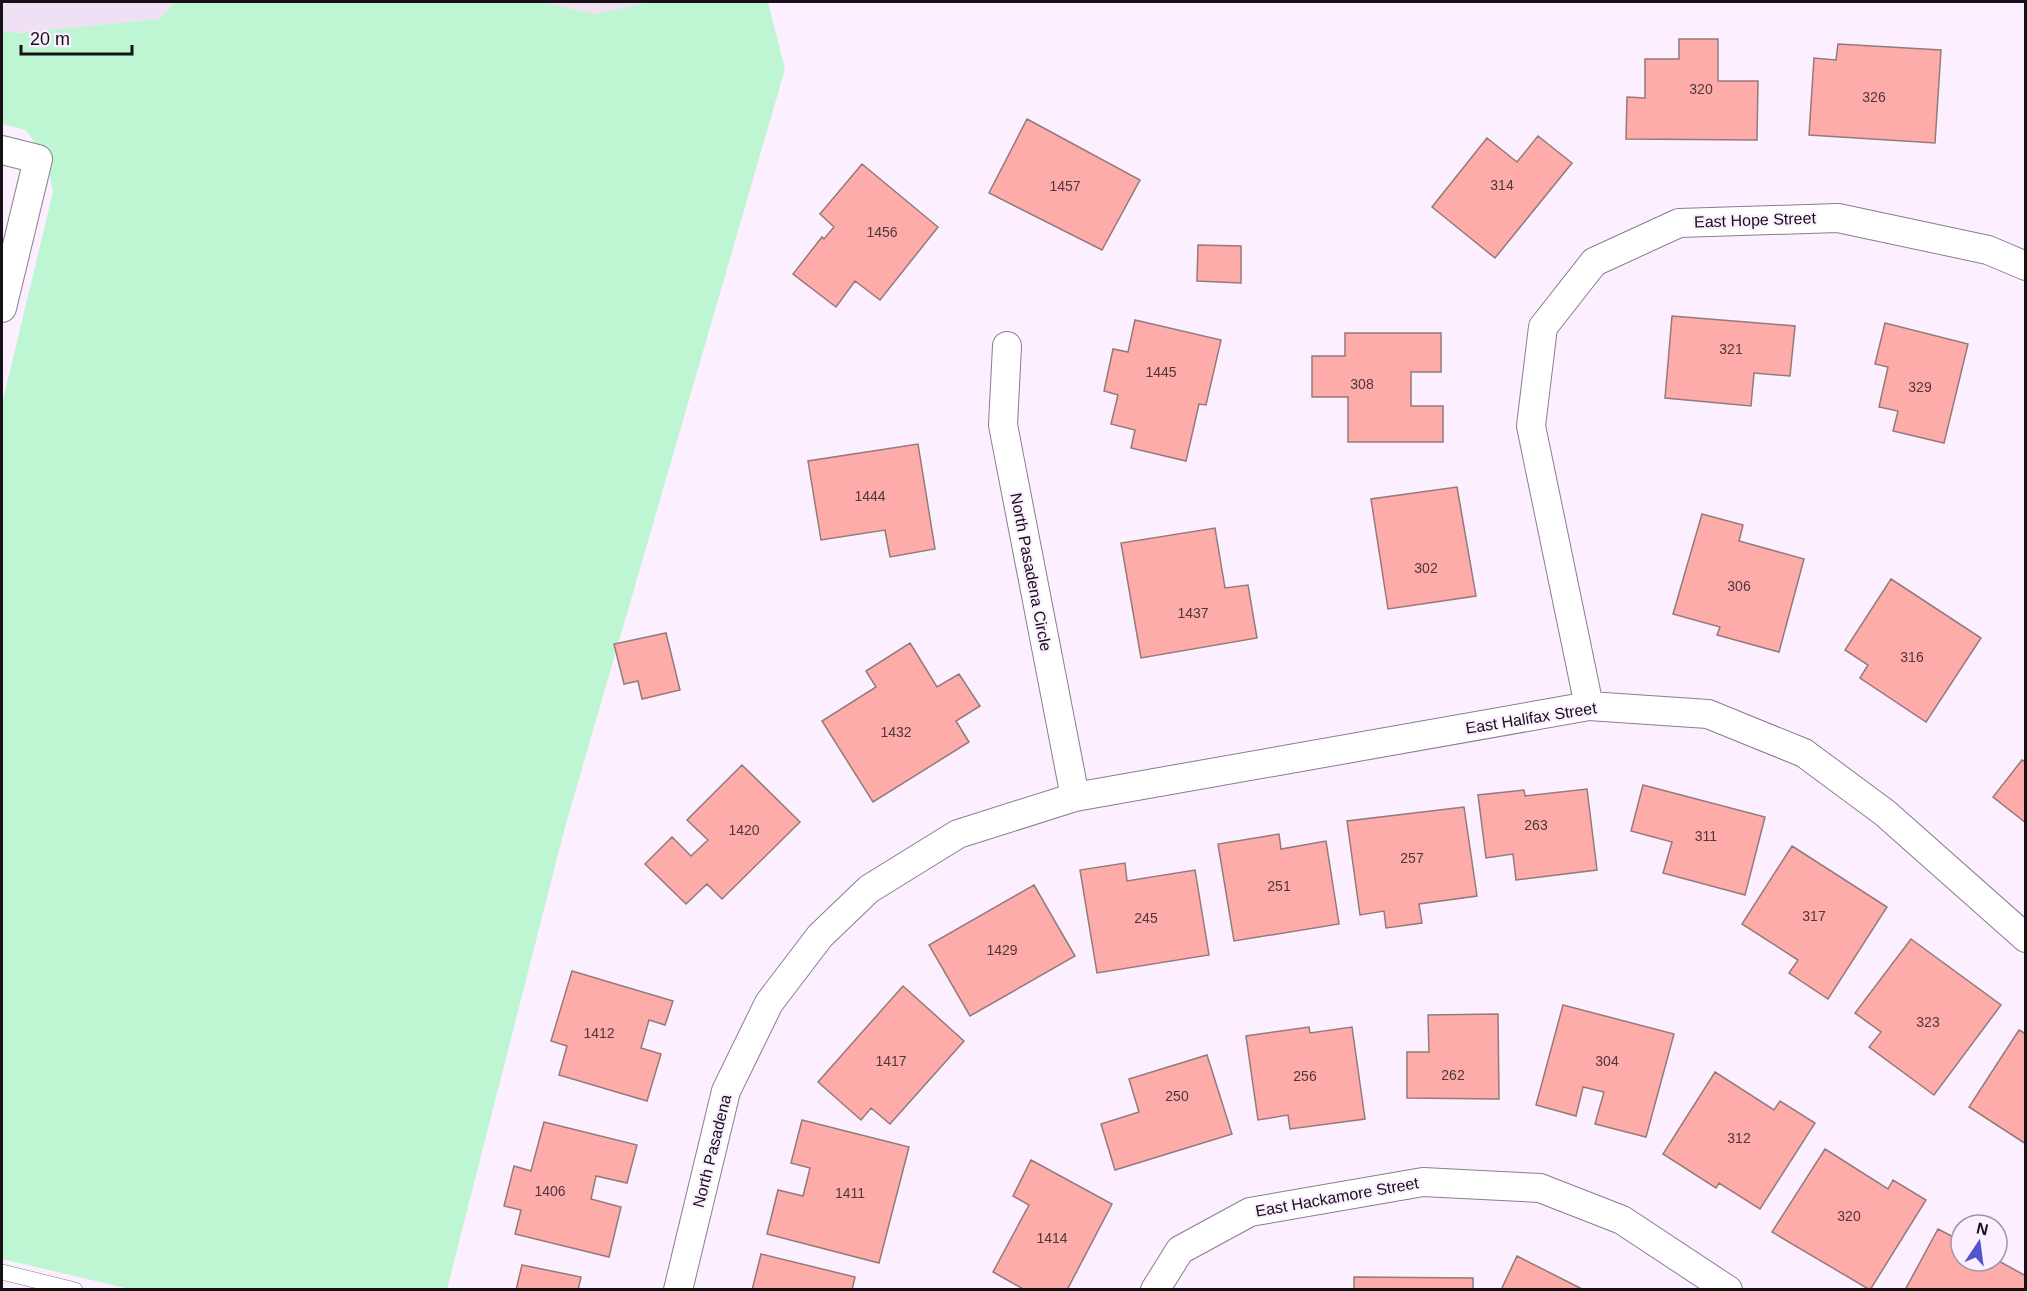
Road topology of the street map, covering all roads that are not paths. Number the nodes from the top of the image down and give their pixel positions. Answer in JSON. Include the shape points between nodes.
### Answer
{"nodes":[{"id":1,"x":2,"y":150,"type":"edge"},
{"id":2,"x":2025,"y":266,"type":"edge"},
{"id":3,"x":2,"y":308,"type":"edge"},
{"id":4,"x":1007,"y":346,"type":"dead end"},
{"id":5,"x":1589,"y":706,"type":"junction"},
{"id":6,"x":1075,"y":797,"type":"junction"},
{"id":7,"x":2025,"y":938,"type":"edge"},
{"id":8,"x":2,"y":1272,"type":"edge"},
{"id":9,"x":75,"y":1290,"type":"edge"},
{"id":10,"x":678,"y":1290,"type":"edge"},
{"id":11,"x":1155,"y":1290,"type":"edge"},
{"id":12,"x":1728,"y":1290,"type":"edge"}],
"edges":[{"from":1,"to":3,"type":"street","via":[[38,159]]},
{"from":2,"to":5,"type":"street","name":"East Hope Street","via":[[1988,250],[1838,218],[1679,223],[1594,262],[1543,327],[1531,426]]},
{"from":4,"to":6,"type":"street","name":"North Pasadena Circle","via":[[1003,425]]},
{"from":5,"to":6,"type":"street","name":"East Halifax Street"},
{"from":5,"to":7,"type":"street","name":"East Halifax Street","via":[[1708,714],[1804,753],[1885,813]]},
{"from":6,"to":10,"type":"street","name":"North Pasadena","via":[[958,834],[869,889],[820,936],[769,1003],[726,1091]]},
{"from":8,"to":9,"type":"lane"},
{"from":11,"to":12,"type":"street","name":"East Hackamore Street","via":[[1180,1250],[1250,1212],[1423,1182],[1540,1188],[1622,1220]]}]}
